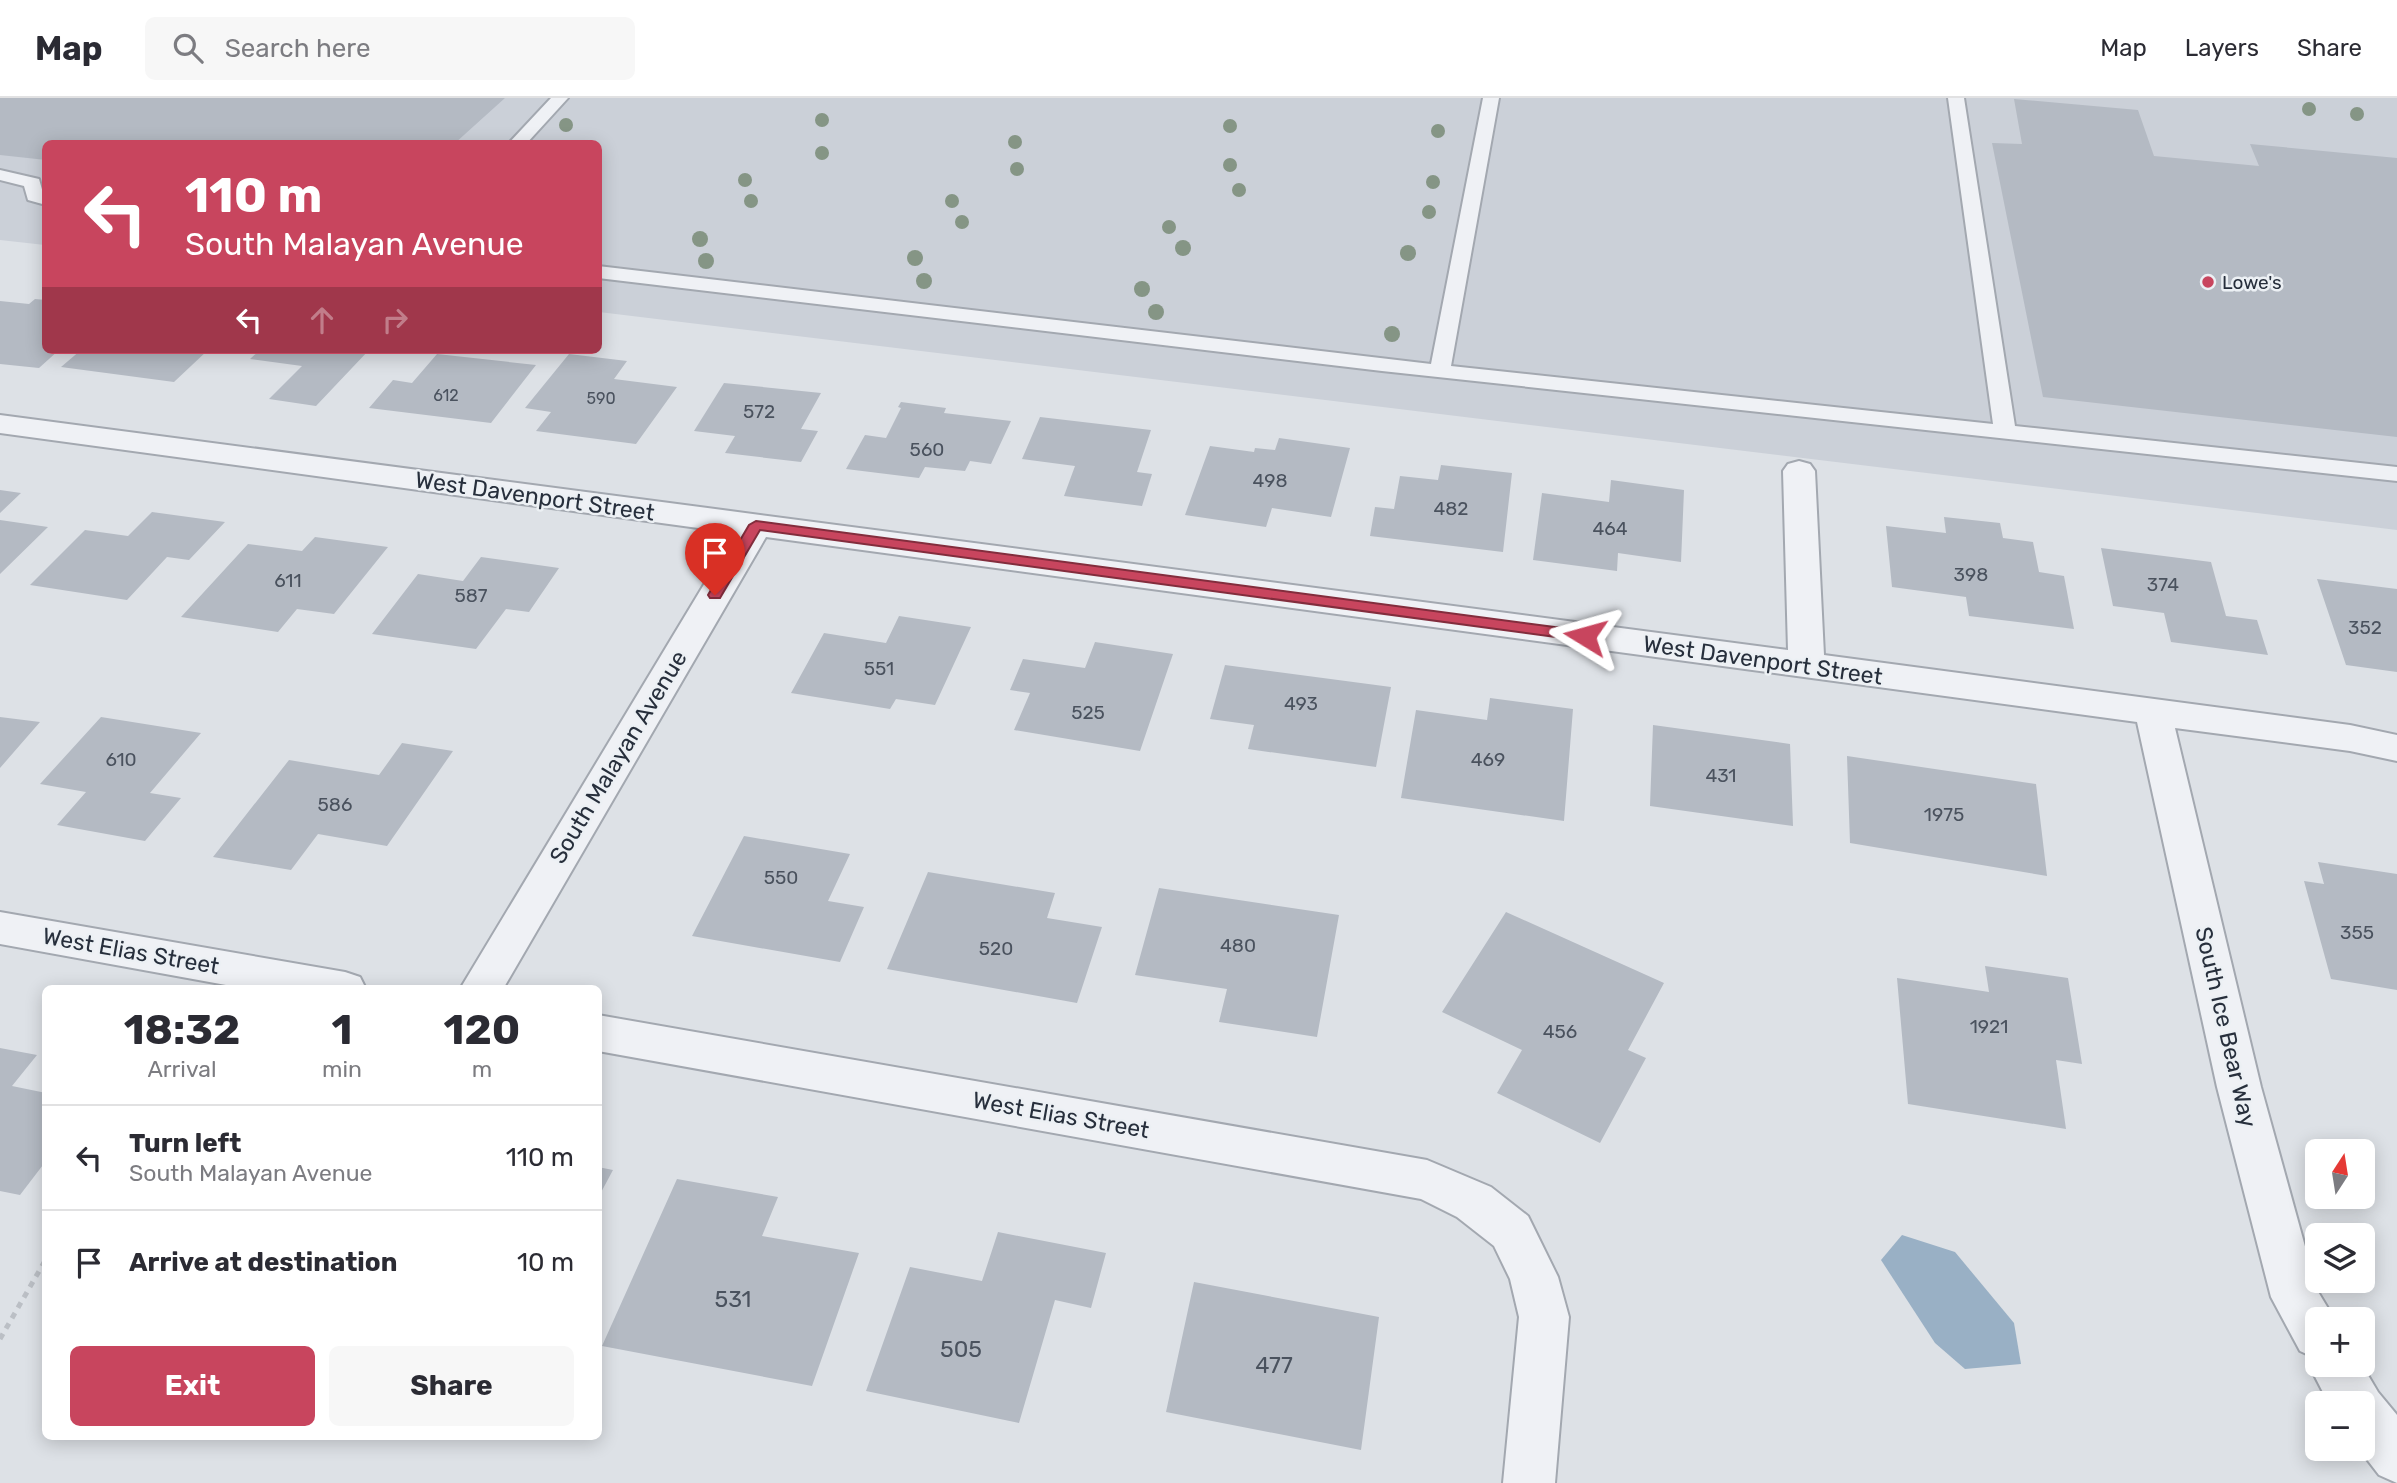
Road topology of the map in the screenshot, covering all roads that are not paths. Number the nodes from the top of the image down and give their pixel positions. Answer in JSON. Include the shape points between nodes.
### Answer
{"nodes":[{"id":1,"x":560,"y":98,"type":"edge"},
{"id":2,"x":1491,"y":98,"type":"edge"},
{"id":3,"x":1956,"y":98,"type":"edge"},
{"id":4,"x":520,"y":140,"type":"edge"},
{"id":5,"x":0,"y":175,"type":"edge"},
{"id":6,"x":39,"y":183,"type":"edge"},
{"id":7,"x":42,"y":199,"type":"edge"},
{"id":8,"x":602,"y":272,"type":"edge"},
{"id":9,"x":1440,"y":370,"type":"junction"},
{"id":10,"x":0,"y":424,"type":"edge"},
{"id":11,"x":2005,"y":433,"type":"junction"},
{"id":12,"x":1800,"y":471,"type":"dead end"},
{"id":13,"x":2397,"y":474,"type":"edge"},
{"id":14,"x":756,"y":525,"type":"junction"},
{"id":15,"x":1806,"y":665,"type":"junction"},
{"id":16,"x":2153,"y":712,"type":"junction"},
{"id":17,"x":2397,"y":747,"type":"edge"},
{"id":18,"x":0,"y":928,"type":"edge"},
{"id":19,"x":322,"y":985,"type":"edge"},
{"id":20,"x":483,"y":985,"type":"edge"},
{"id":21,"x":602,"y":1034,"type":"edge"},
{"id":22,"x":2305,"y":1314,"type":"edge"},
{"id":23,"x":2375,"y":1428,"type":"edge"},
{"id":24,"x":2397,"y":1457,"type":"edge"},
{"id":25,"x":1529,"y":1483,"type":"edge"}],
"edges":[{"from":1,"to":4,"type":"lane"},
{"from":2,"to":9,"type":"lane"},
{"from":3,"to":11,"type":"lane"},
{"from":5,"to":6,"type":"lane"},
{"from":6,"to":7,"type":"lane","via":[[34,196]]},
{"from":8,"to":9,"type":"lane"},
{"from":9,"to":11,"type":"lane"},
{"from":10,"to":14,"type":"street","name":"West Davenport Street"},
{"from":11,"to":13,"type":"lane"},
{"from":12,"to":15,"type":"street"},
{"from":14,"to":15,"type":"street","name":"West Davenport Street"},
{"from":14,"to":20,"type":"street","name":"South Malayan Avenue"},
{"from":15,"to":16,"type":"street","name":"West Davenport Street"},
{"from":16,"to":17,"type":"street","name":"West Davenport Street"},
{"from":16,"to":22,"type":"street","name":"South Ice Bear Way","via":[[2238,1087],[2295,1297]]},
{"from":18,"to":19,"type":"street","name":"West Elias Street"},
{"from":21,"to":25,"type":"street","name":"West Elias Street","via":[[1427,1180],[1474,1202],[1511,1231],[1534,1277],[1544,1317]]},
{"from":23,"to":24,"type":"street"}]}
